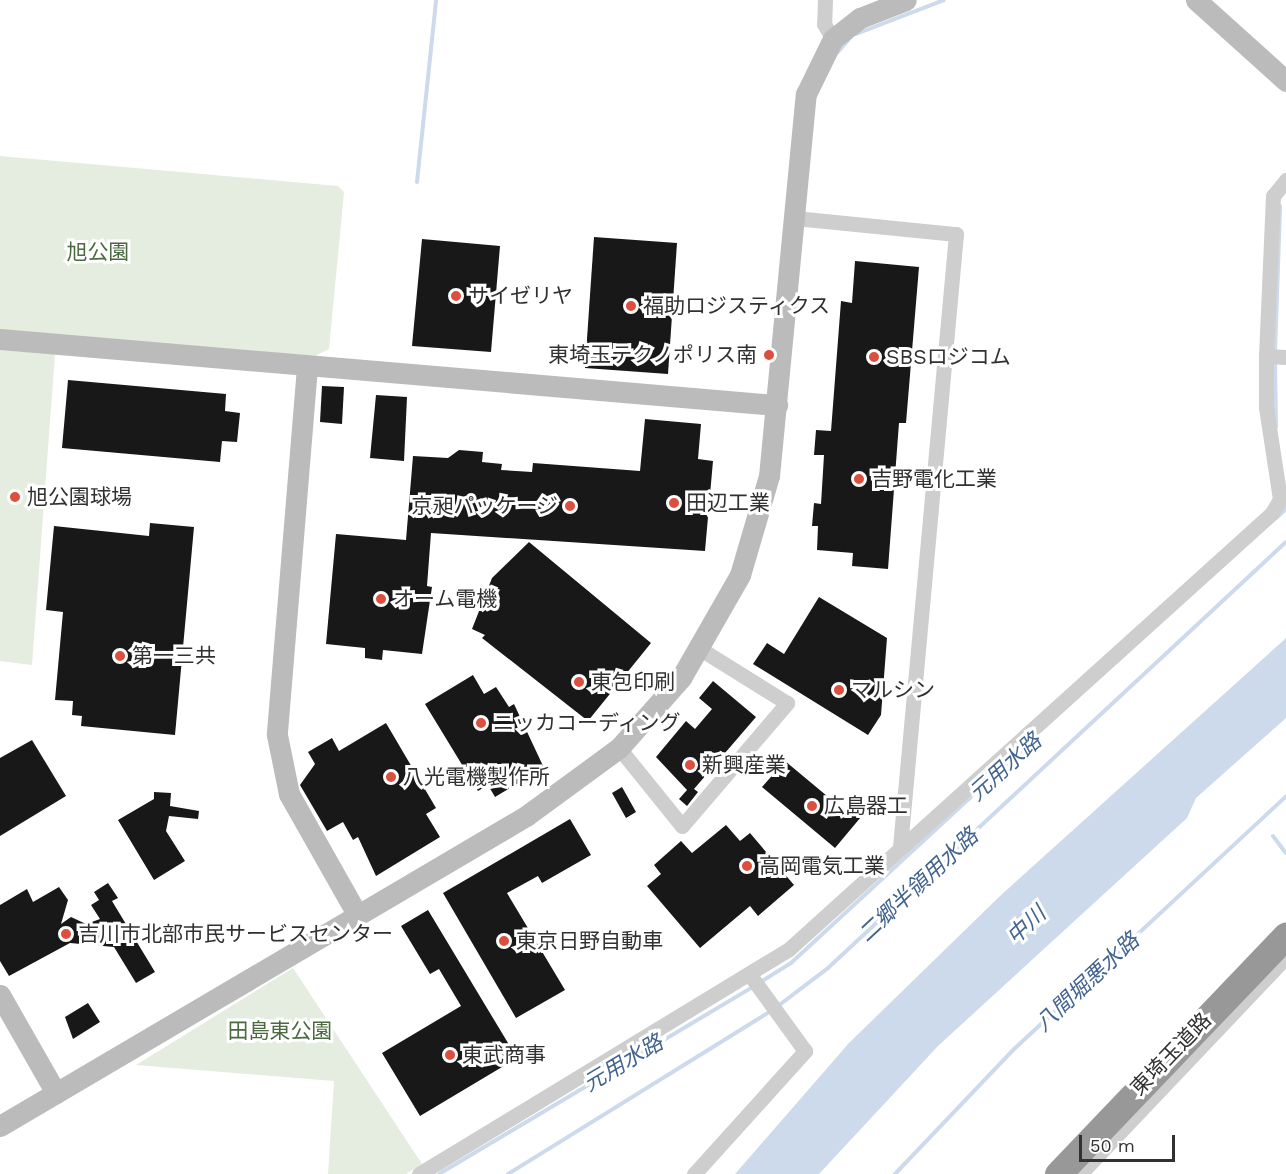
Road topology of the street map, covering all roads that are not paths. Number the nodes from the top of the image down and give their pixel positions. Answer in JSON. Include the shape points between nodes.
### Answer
{"nodes":[{"id":1,"x":825,"y":0,"type":"edge"},
{"id":2,"x":906,"y":0,"type":"edge"},
{"id":3,"x":1196,"y":0,"type":"edge"},
{"id":4,"x":833,"y":39,"type":"junction"},
{"id":5,"x":1286,"y":81,"type":"edge"},
{"id":6,"x":1286,"y":180,"type":"edge"},
{"id":7,"x":795,"y":218,"type":"junction"},
{"id":8,"x":0,"y":339,"type":"edge"},
{"id":9,"x":1266,"y":356,"type":"junction"},
{"id":10,"x":1286,"y":357,"type":"edge"},
{"id":11,"x":307,"y":367,"type":"junction"},
{"id":12,"x":777,"y":405,"type":"junction"},
{"id":13,"x":702,"y":650,"type":"junction"},
{"id":14,"x":619,"y":748,"type":"junction"},
{"id":15,"x":900,"y":847,"type":"junction"},
{"id":16,"x":357,"y":914,"type":"junction"},
{"id":17,"x":1286,"y":935,"type":"edge"},
{"id":18,"x":1286,"y":957,"type":"edge"},
{"id":19,"x":750,"y":975,"type":"junction"},
{"id":20,"x":0,"y":995,"type":"edge"},
{"id":21,"x":56,"y":1093,"type":"junction"},
{"id":22,"x":0,"y":1126,"type":"edge"},
{"id":23,"x":419,"y":1174,"type":"edge"},
{"id":24,"x":694,"y":1174,"type":"edge"},
{"id":25,"x":1058,"y":1174,"type":"edge"},
{"id":26,"x":1080,"y":1174,"type":"edge"}],
"edges":[{"from":1,"to":4,"type":"street","via":[[824,24]]},
{"from":2,"to":4,"type":"street","via":[[860,18]]},
{"from":3,"to":5,"type":"street"},
{"from":4,"to":7,"type":"street","via":[[806,94]]},
{"from":6,"to":9,"type":"street","via":[[1273,196]]},
{"from":7,"to":12,"type":"street"},
{"from":7,"to":15,"type":"street","via":[[956,234]]},
{"from":8,"to":11,"type":"street"},
{"from":9,"to":10,"type":"street"},
{"from":9,"to":15,"type":"street","via":[[1266,407],[1278,506]]},
{"from":11,"to":12,"type":"street"},
{"from":11,"to":16,"type":"street","via":[[278,735],[289,794]]},
{"from":12,"to":13,"type":"street","via":[[758,523],[740,575]]},
{"from":13,"to":14,"type":"street"},
{"from":13,"to":14,"type":"street","via":[[787,703],[682,826]]},
{"from":14,"to":16,"type":"street","via":[[526,816]]},
{"from":15,"to":19,"type":"street","via":[[789,949]]},
{"from":16,"to":21,"type":"street"},
{"from":17,"to":25,"type":"highway","name":"東埼玉道路"},
{"from":18,"to":26,"type":"street"},
{"from":19,"to":23,"type":"street"},
{"from":19,"to":24,"type":"street","via":[[805,1051]]},
{"from":20,"to":21,"type":"street"},
{"from":21,"to":22,"type":"street"}]}
